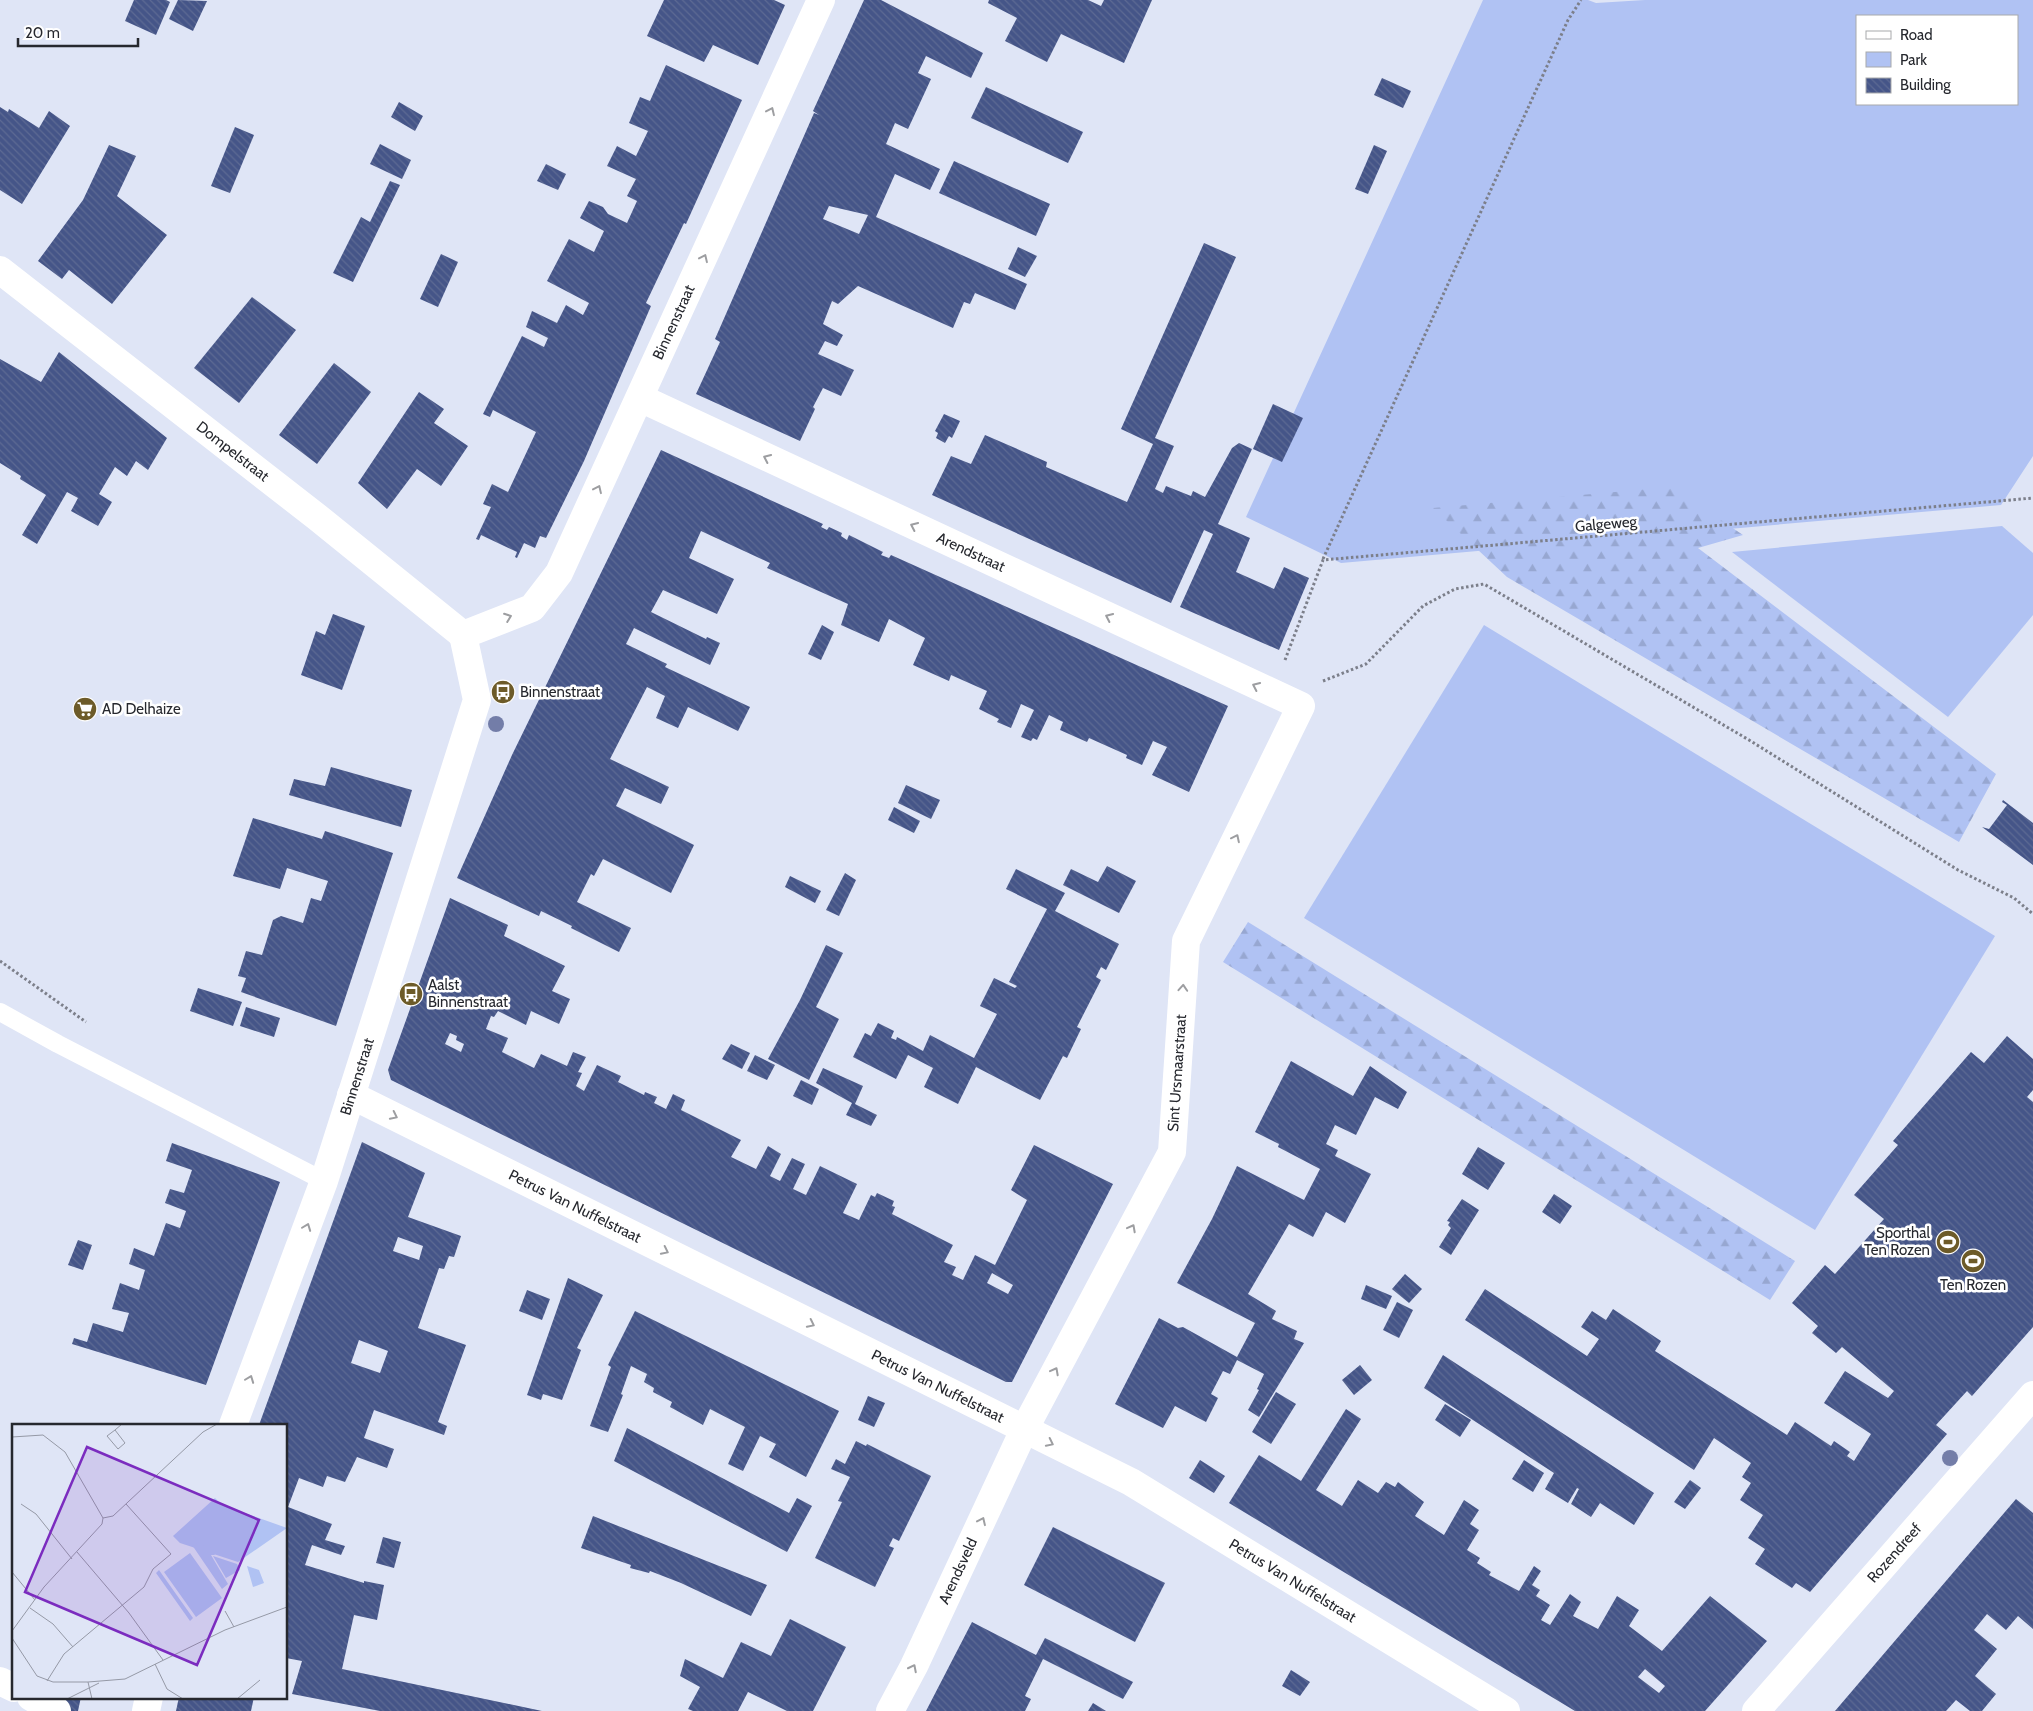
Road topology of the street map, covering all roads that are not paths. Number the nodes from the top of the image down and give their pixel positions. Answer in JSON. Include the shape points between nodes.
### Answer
{"nodes":[{"id":1,"x":821,"y":0,"type":"edge"},
{"id":2,"x":0,"y":270,"type":"edge"},
{"id":3,"x":640,"y":398,"type":"junction"},
{"id":4,"x":463,"y":634,"type":"junction"},
{"id":5,"x":1286,"y":699,"type":"joint"},
{"id":6,"x":0,"y":1012,"type":"edge"},
{"id":7,"x":351,"y":1095,"type":"junction"},
{"id":8,"x":324,"y":1181,"type":"junction"},
{"id":9,"x":2033,"y":1395,"type":"edge"},
{"id":10,"x":233,"y":1424,"type":"edge"},
{"id":11,"x":1024,"y":1430,"type":"junction"},
{"id":12,"x":0,"y":1681,"type":"edge"},
{"id":13,"x":12,"y":1687,"type":"edge"},
{"id":14,"x":33,"y":1698,"type":"edge"},
{"id":15,"x":149,"y":1698,"type":"edge"},
{"id":16,"x":57,"y":1711,"type":"edge"},
{"id":17,"x":146,"y":1711,"type":"edge"},
{"id":18,"x":890,"y":1711,"type":"edge"},
{"id":19,"x":1506,"y":1711,"type":"edge"},
{"id":20,"x":1756,"y":1711,"type":"edge"}],
"edges":[{"from":3,"to":1,"type":"street","name":"Binnenstraat","one_way":true},
{"from":2,"to":4,"type":"street","name":"Dompelstraat"},
{"from":4,"to":3,"type":"street","name":"Binnenstraat","one_way":true,"via":[[532,608],[560,573]]},
{"from":5,"to":3,"type":"street","name":"Arendstraat","one_way":true},
{"from":4,"to":7,"type":"street","name":"Binnenstraat","via":[[478,700]]},
{"from":11,"to":5,"type":"street","name":"Sint Ursmaarstraat","one_way":true,"via":[[1172,1152],[1186,941]]},
{"from":6,"to":8,"type":"lane"},
{"from":7,"to":8,"type":"street","name":"Binnenstraat"},
{"from":7,"to":11,"type":"street","name":"Petrus Van Nuffelstraat","one_way":true},
{"from":10,"to":8,"type":"street","name":"Binnenstraat","one_way":true},
{"from":9,"to":20,"type":"street","name":"Rozendreef"},
{"from":18,"to":11,"type":"street","name":"Arendsveld","one_way":true},
{"from":11,"to":19,"type":"street","name":"Petrus Van Nuffelstraat","one_way":true,"via":[[1131,1482]]},
{"from":12,"to":13,"type":"street"},
{"from":14,"to":16,"type":"street"},
{"from":15,"to":17,"type":"street"}]}
